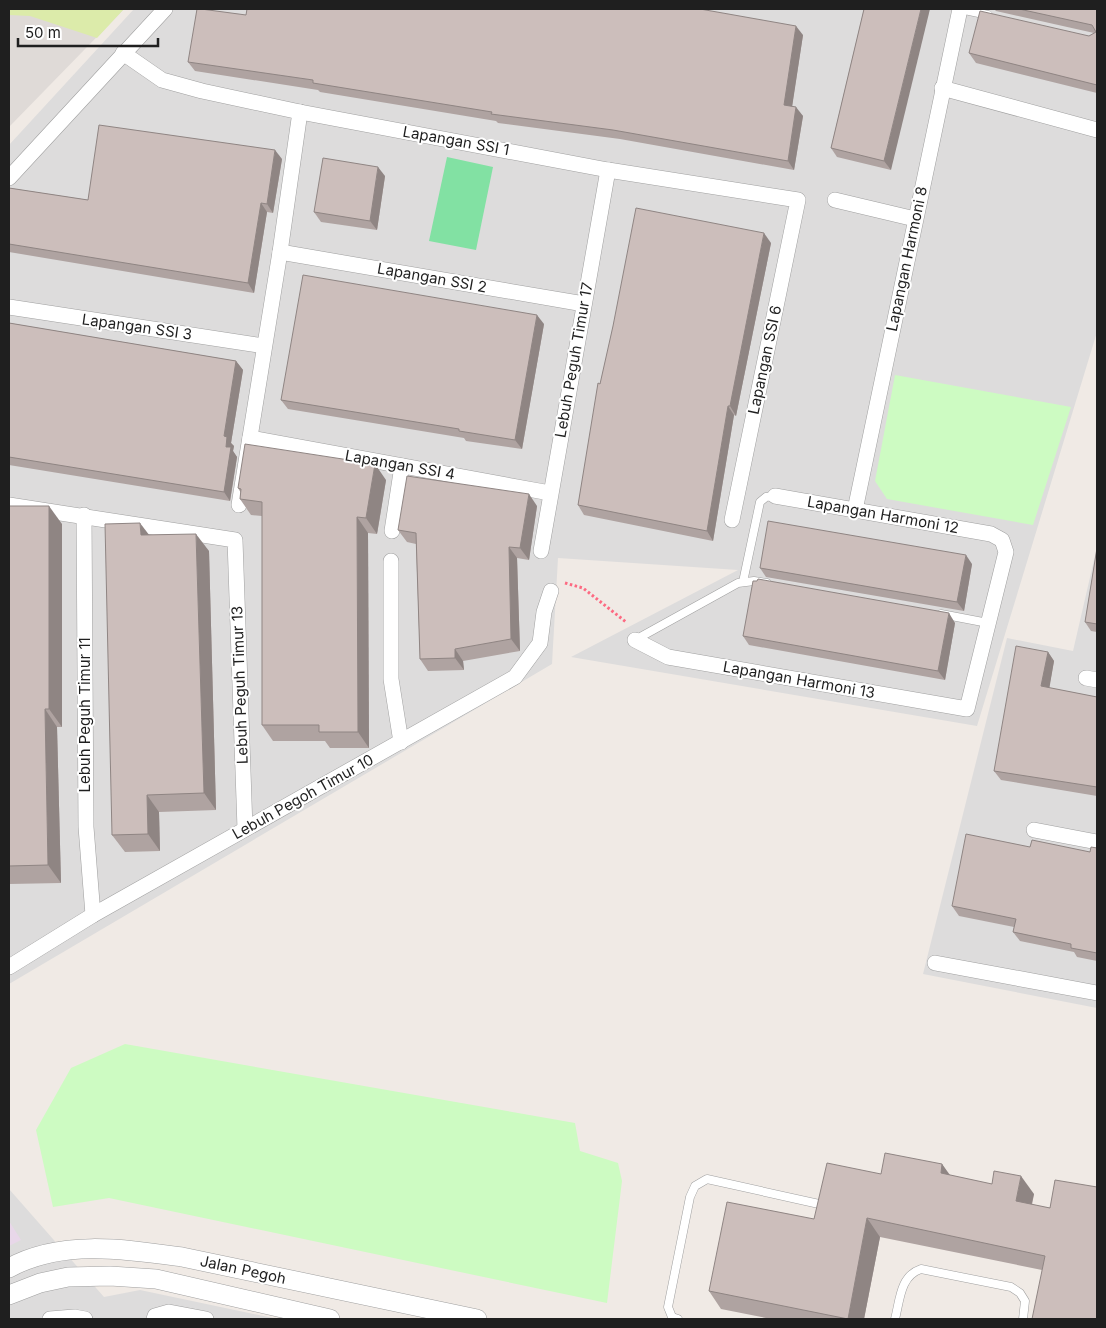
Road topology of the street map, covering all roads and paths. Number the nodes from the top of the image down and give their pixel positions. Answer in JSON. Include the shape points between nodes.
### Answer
{"nodes":[{"id":1,"x":164,"y":9,"type":"edge"},
{"id":2,"x":960,"y":9,"type":"edge"},
{"id":3,"x":996,"y":17,"type":"edge"},
{"id":4,"x":123,"y":54,"type":"junction"},
{"id":5,"x":942,"y":88,"type":"junction"},
{"id":6,"x":300,"y":112,"type":"junction"},
{"id":7,"x":1097,"y":130,"type":"edge"},
{"id":8,"x":608,"y":170,"type":"junction"},
{"id":9,"x":9,"y":178,"type":"edge"},
{"id":10,"x":798,"y":200,"type":"joint"},
{"id":11,"x":835,"y":200,"type":"dead end"},
{"id":12,"x":915,"y":219,"type":"junction"},
{"id":13,"x":280,"y":252,"type":"junction"},
{"id":14,"x":584,"y":304,"type":"junction"},
{"id":15,"x":9,"y":308,"type":"edge"},
{"id":16,"x":264,"y":346,"type":"junction"},
{"id":17,"x":250,"y":438,"type":"junction"},
{"id":18,"x":402,"y":466,"type":"junction"},
{"id":19,"x":550,"y":493,"type":"junction"},
{"id":20,"x":775,"y":496,"type":"joint"},
{"id":21,"x":9,"y":505,"type":"edge"},
{"id":22,"x":239,"y":505,"type":"edge"},
{"id":23,"x":855,"y":510,"type":"junction"},
{"id":24,"x":84,"y":515,"type":"junction"},
{"id":25,"x":732,"y":520,"type":"dead end"},
{"id":26,"x":392,"y":531,"type":"dead end"},
{"id":27,"x":541,"y":551,"type":"dead end"},
{"id":28,"x":391,"y":561,"type":"dead end"},
{"id":29,"x":743,"y":582,"type":"junction"},
{"id":30,"x":774,"y":584,"type":"edge"},
{"id":31,"x":551,"y":591,"type":"joint"},
{"id":32,"x":930,"y":612,"type":"edge"},
{"id":33,"x":626,"y":622,"type":"dead end"},
{"id":34,"x":988,"y":623,"type":"junction"},
{"id":35,"x":635,"y":640,"type":"joint"},
{"id":36,"x":401,"y":742,"type":"junction"},
{"id":37,"x":246,"y":829,"type":"junction"},
{"id":38,"x":1034,"y":830,"type":"dead end"},
{"id":39,"x":1097,"y":842,"type":"edge"},
{"id":40,"x":93,"y":915,"type":"junction"},
{"id":41,"x":935,"y":963,"type":"dead end"},
{"id":42,"x":9,"y":967,"type":"edge"},
{"id":43,"x":1097,"y":993,"type":"edge"},
{"id":44,"x":819,"y":1204,"type":"edge"},
{"id":45,"x":9,"y":1268,"type":"edge"},
{"id":46,"x":9,"y":1295,"type":"edge"},
{"id":47,"x":50,"y":1319,"type":"edge"},
{"id":48,"x":85,"y":1319,"type":"edge"},
{"id":49,"x":154,"y":1319,"type":"edge"},
{"id":50,"x":206,"y":1319,"type":"edge"},
{"id":51,"x":330,"y":1319,"type":"edge"},
{"id":52,"x":477,"y":1319,"type":"edge"},
{"id":53,"x":678,"y":1319,"type":"edge"},
{"id":54,"x":894,"y":1319,"type":"edge"},
{"id":55,"x":1023,"y":1319,"type":"edge"}],
"edges":[{"from":1,"to":4,"type":"street"},
{"from":2,"to":3,"type":"lane"},
{"from":2,"to":5,"type":"street","name":"Lapangan Harmoni 8"},
{"from":4,"to":6,"type":"street","name":"Lapangan SSI 1","via":[[162,80]]},
{"from":4,"to":9,"type":"street"},
{"from":5,"to":7,"type":"street"},
{"from":5,"to":12,"type":"street","name":"Lapangan Harmoni 8"},
{"from":6,"to":8,"type":"street","name":"Lapangan SSI 1"},
{"from":6,"to":13,"type":"street"},
{"from":8,"to":10,"type":"street","name":"Lapangan SSI 1"},
{"from":8,"to":14,"type":"street","name":"Lebuh Peguh Timur 17"},
{"from":10,"to":25,"type":"street","name":"Lapangan SSI 6"},
{"from":11,"to":12,"type":"street"},
{"from":12,"to":23,"type":"street","name":"Lapangan Harmoni 8"},
{"from":13,"to":14,"type":"street","name":"Lapangan SSI 2"},
{"from":13,"to":16,"type":"street"},
{"from":14,"to":19,"type":"street","name":"Lebuh Peguh Timur 17"},
{"from":15,"to":16,"type":"street","name":"Lapangan SSI 3"},
{"from":16,"to":17,"type":"street"},
{"from":17,"to":18,"type":"street","name":"Lapangan SSI 4"},
{"from":17,"to":22,"type":"street"},
{"from":18,"to":19,"type":"street","name":"Lapangan SSI 4"},
{"from":18,"to":26,"type":"street"},
{"from":19,"to":27,"type":"street","name":"Lebuh Peguh Timur 17"},
{"from":20,"to":23,"type":"street","name":"Lapangan Harmoni 12"},
{"from":20,"to":29,"type":"lane","via":[[760,502]]},
{"from":21,"to":24,"type":"street"},
{"from":23,"to":34,"type":"street","name":"Lapangan Harmoni 12","via":[[991,534],[1002,540],[1006,552]]},
{"from":24,"to":37,"type":"street","name":"Lebuh Peguh Timur 13","via":[[235,540]]},
{"from":24,"to":40,"type":"street","name":"Lebuh Peguh Timur 11","via":[[86,827]]},
{"from":28,"to":36,"type":"street","via":[[391,679]]},
{"from":29,"to":30,"type":"lane"},
{"from":29,"to":35,"type":"lane"},
{"from":31,"to":33,"type":"path","via":[[565,583],[583,588]]},
{"from":31,"to":36,"type":"street","name":"Lebuh Pegoh Timur 10","via":[[544,612],[540,643],[515,677]]},
{"from":32,"to":34,"type":"lane"},
{"from":34,"to":35,"type":"street","name":"Lapangan Harmoni 13","via":[[967,709],[668,657]]},
{"from":36,"to":37,"type":"street","name":"Lebuh Pegoh Timur 10"},
{"from":37,"to":40,"type":"street","name":"Lebuh Pegoh Timur 10"},
{"from":38,"to":39,"type":"street"},
{"from":40,"to":42,"type":"street","name":"Lebuh Pegoh Timur 10"},
{"from":41,"to":43,"type":"street"},
{"from":44,"to":53,"type":"lane","via":[[707,1179],[695,1186],[668,1307],[672,1318]]},
{"from":45,"to":52,"type":"street","name":"Jalan Pegoh","via":[[23,1260],[61,1250],[146,1252]]},
{"from":46,"to":51,"type":"street","via":[[68,1276],[156,1279]]},
{"from":47,"to":48,"type":"street"},
{"from":49,"to":50,"type":"street","via":[[168,1312]]},
{"from":54,"to":55,"type":"lane","via":[[906,1278],[921,1269],[1011,1287],[1025,1301]]}]}
